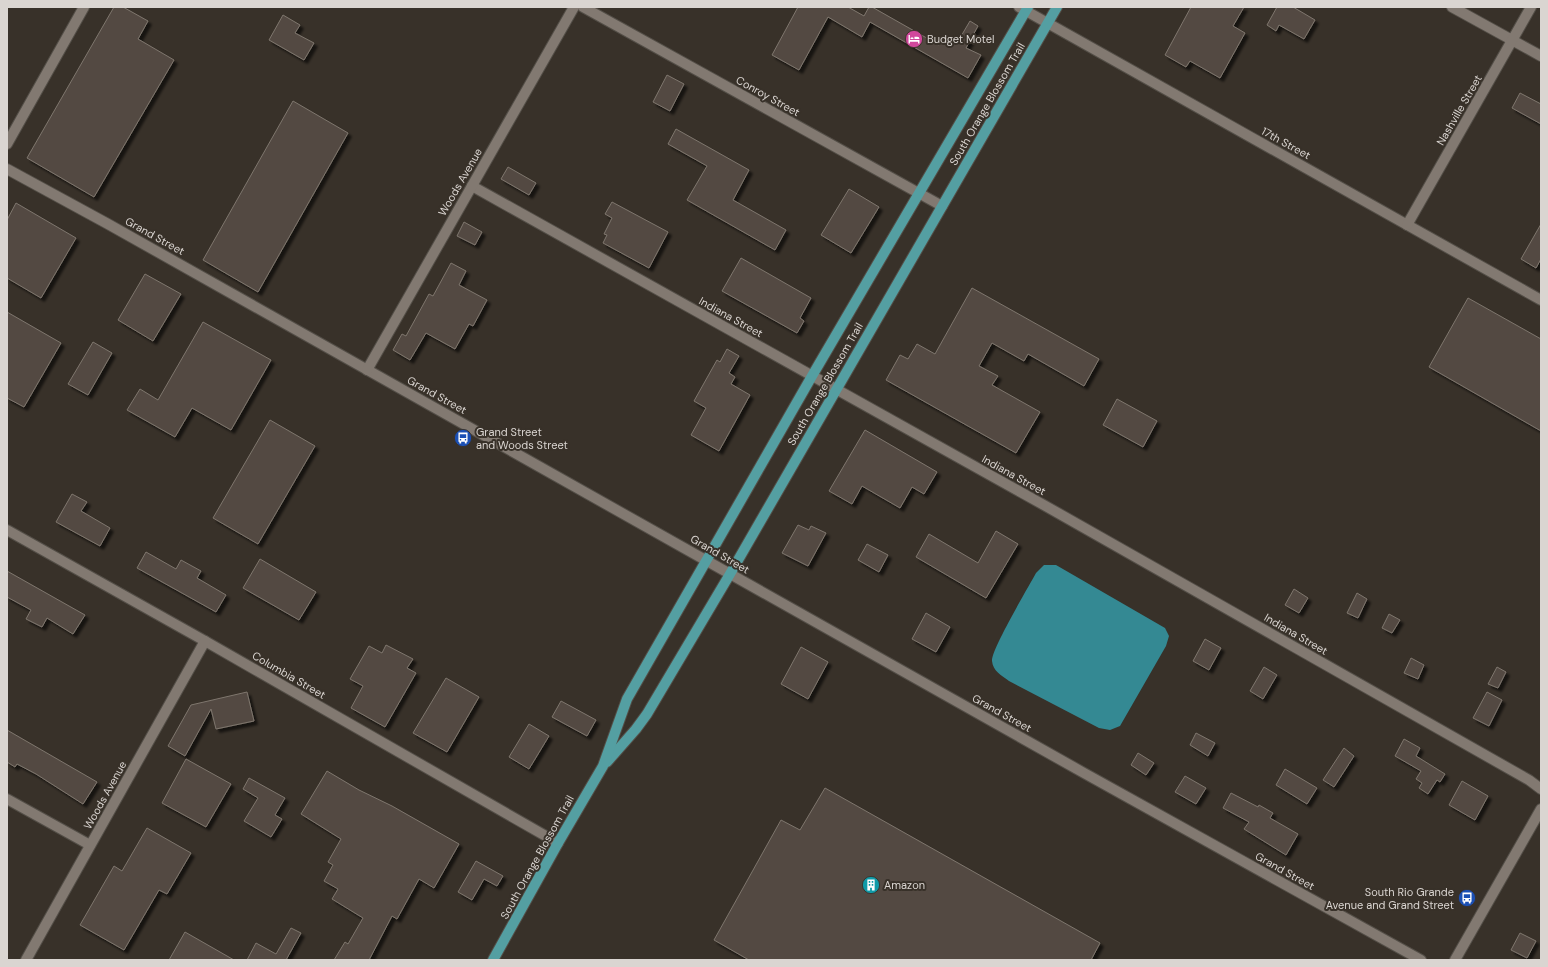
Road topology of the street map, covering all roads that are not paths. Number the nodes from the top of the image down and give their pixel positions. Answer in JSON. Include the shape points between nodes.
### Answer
{"nodes":[{"id":1,"x":84,"y":7,"type":"edge"},
{"id":2,"x":574,"y":7,"type":"edge"},
{"id":3,"x":583,"y":7,"type":"edge"},
{"id":4,"x":1057,"y":7,"type":"edge"},
{"id":5,"x":1452,"y":7,"type":"edge"},
{"id":6,"x":1531,"y":7,"type":"edge"},
{"id":7,"x":1024,"y":8,"type":"edge"},
{"id":8,"x":1047,"y":23,"type":"junction"},
{"id":9,"x":1512,"y":40,"type":"junction"},
{"id":10,"x":1541,"y":56,"type":"edge"},
{"id":11,"x":7,"y":144,"type":"edge"},
{"id":12,"x":7,"y":169,"type":"edge"},
{"id":13,"x":472,"y":186,"type":"junction"},
{"id":14,"x":919,"y":194,"type":"junction"},
{"id":15,"x":942,"y":206,"type":"junction"},
{"id":16,"x":1408,"y":225,"type":"junction"},
{"id":17,"x":1541,"y":300,"type":"edge"},
{"id":18,"x":368,"y":370,"type":"junction"},
{"id":19,"x":812,"y":376,"type":"junction"},
{"id":20,"x":836,"y":389,"type":"junction"},
{"id":21,"x":7,"y":530,"type":"edge"},
{"id":22,"x":707,"y":560,"type":"junction"},
{"id":23,"x":730,"y":574,"type":"junction"},
{"id":24,"x":205,"y":641,"type":"junction"},
{"id":25,"x":603,"y":766,"type":"junction"},
{"id":26,"x":1541,"y":789,"type":"edge"},
{"id":27,"x":7,"y":799,"type":"edge"},
{"id":28,"x":1541,"y":809,"type":"edge"},
{"id":29,"x":558,"y":843,"type":"junction"},
{"id":30,"x":90,"y":845,"type":"junction"},
{"id":31,"x":26,"y":960,"type":"edge"},
{"id":32,"x":493,"y":960,"type":"edge"},
{"id":33,"x":1420,"y":960,"type":"edge"},
{"id":34,"x":1455,"y":960,"type":"edge"}],
"edges":[{"from":1,"to":11,"type":"street"},
{"from":2,"to":13,"type":"street","name":"Woods Avenue"},
{"from":3,"to":14,"type":"street","name":"Conroy Street"},
{"from":4,"to":8,"type":"main road","name":"South Orange Blossom Trail"},
{"from":5,"to":9,"type":"street"},
{"from":6,"to":9,"type":"street","name":"Nashville Street"},
{"from":7,"to":8,"type":"street","name":"17th Street"},
{"from":7,"to":14,"type":"main road","name":"South Orange Blossom Trail"},
{"from":8,"to":15,"type":"main road","name":"South Orange Blossom Trail"},
{"from":8,"to":16,"type":"street","name":"17th Street"},
{"from":9,"to":10,"type":"street"},
{"from":9,"to":16,"type":"street","name":"Nashville Street"},
{"from":12,"to":18,"type":"street","name":"Grand Street"},
{"from":13,"to":18,"type":"street","name":"Woods Avenue"},
{"from":13,"to":19,"type":"street","name":"Indiana Street"},
{"from":14,"to":15,"type":"street","name":"Conroy Street"},
{"from":14,"to":19,"type":"main road","name":"South Orange Blossom Trail"},
{"from":15,"to":20,"type":"main road","name":"South Orange Blossom Trail"},
{"from":16,"to":17,"type":"street","name":"17th Street"},
{"from":18,"to":22,"type":"street","name":"Grand Street"},
{"from":19,"to":20,"type":"street","name":"Indiana Street"},
{"from":19,"to":22,"type":"main road","name":"South Orange Blossom Trail"},
{"from":20,"to":23,"type":"main road","name":"South Orange Blossom Trail"},
{"from":20,"to":26,"type":"street","name":"Indiana Street"},
{"from":21,"to":24,"type":"street","name":"Columbia Street"},
{"from":22,"to":23,"type":"street","name":"Grand Street"},
{"from":22,"to":25,"type":"main road","name":"South Orange Blossom Trail","via":[[627,699]]},
{"from":23,"to":25,"type":"main road","name":"South Orange Blossom Trail","via":[[646,714]]},
{"from":23,"to":33,"type":"street","name":"Grand Street"},
{"from":24,"to":29,"type":"street","name":"Columbia Street"},
{"from":24,"to":30,"type":"street","name":"Woods Avenue"},
{"from":25,"to":29,"type":"main road","name":"South Orange Blossom Trail"},
{"from":27,"to":30,"type":"street"},
{"from":28,"to":34,"type":"street"},
{"from":29,"to":32,"type":"main road","name":"South Orange Blossom Trail"},
{"from":30,"to":31,"type":"street","name":"Woods Avenue"}]}
